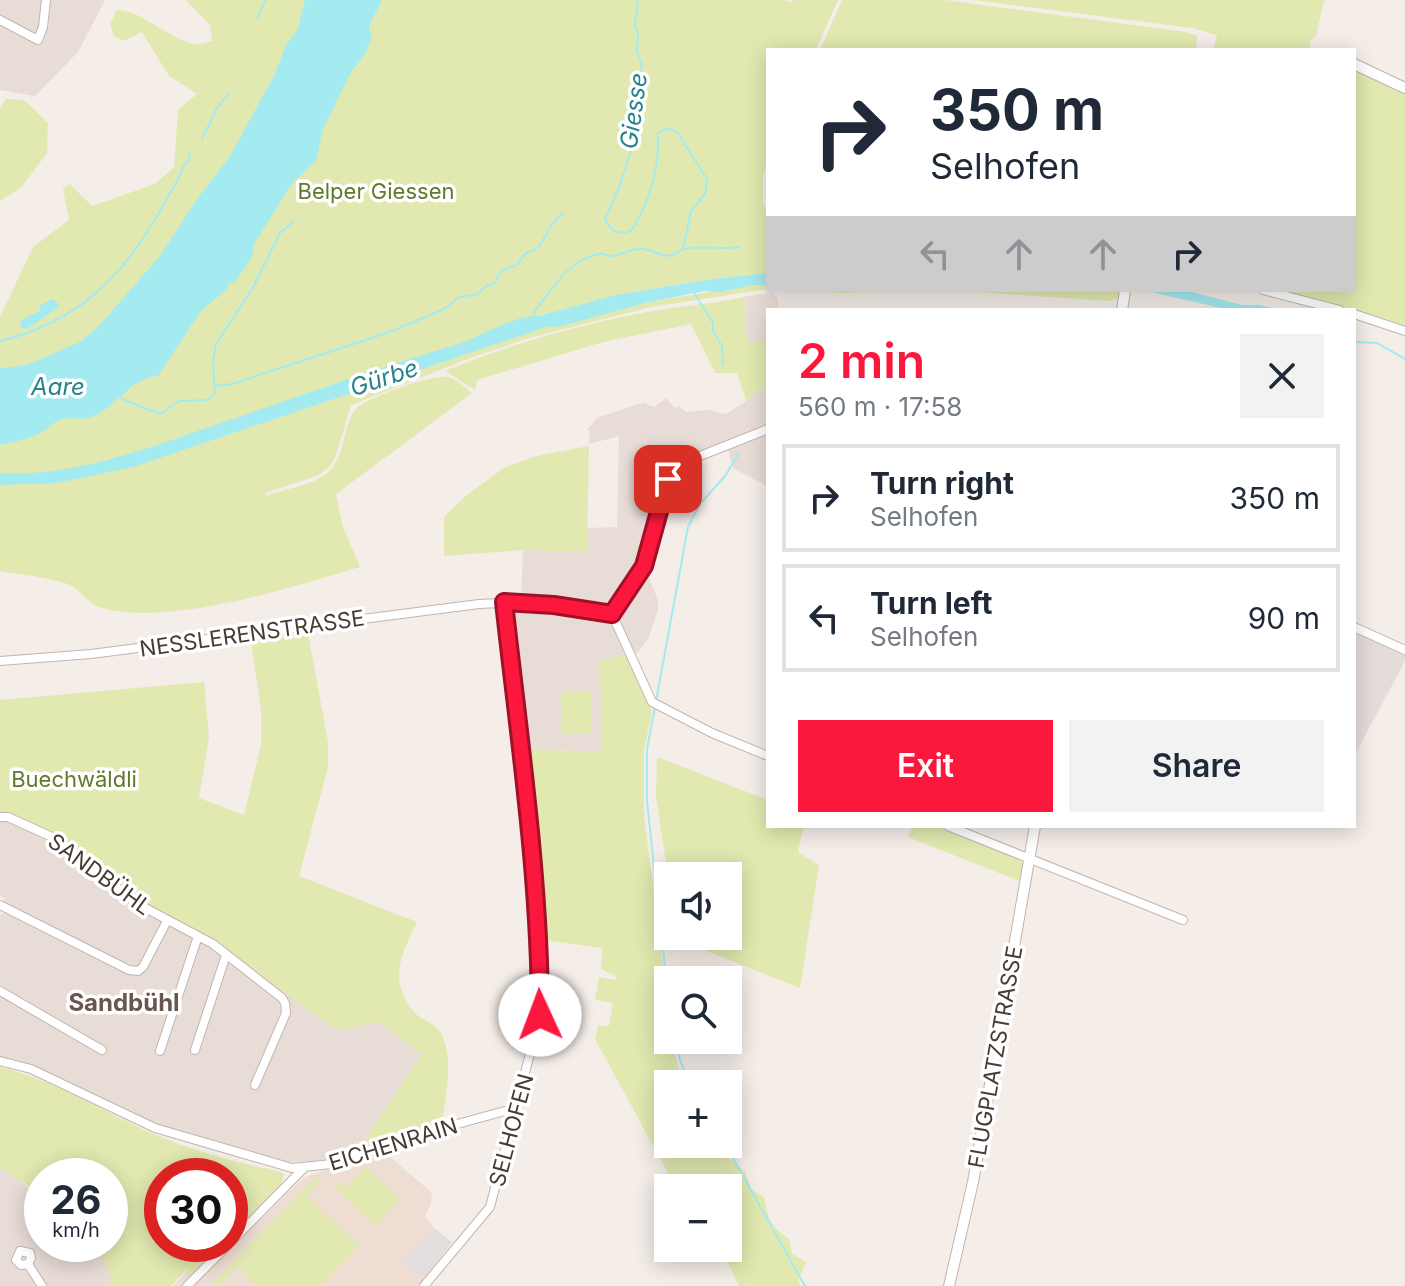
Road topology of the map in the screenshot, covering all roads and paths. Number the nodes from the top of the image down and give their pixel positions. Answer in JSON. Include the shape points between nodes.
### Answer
{"nodes":[{"id":1,"x":46,"y":0,"type":"edge"},
{"id":2,"x":0,"y":20,"type":"edge"},
{"id":3,"x":1356,"y":65,"type":"edge"},
{"id":4,"x":1405,"y":88,"type":"edge"},
{"id":5,"x":1271,"y":292,"type":"edge"},
{"id":6,"x":1332,"y":308,"type":"edge"},
{"id":7,"x":1356,"y":315,"type":"edge"},
{"id":8,"x":1405,"y":331,"type":"edge"},
{"id":9,"x":766,"y":430,"type":"edge"},
{"id":10,"x":504,"y":602,"type":"junction"},
{"id":11,"x":612,"y":614,"type":"junction"},
{"id":12,"x":1356,"y":628,"type":"edge"},
{"id":13,"x":1405,"y":650,"type":"edge"},
{"id":14,"x":0,"y":661,"type":"edge"},
{"id":15,"x":766,"y":755,"type":"edge"},
{"id":16,"x":0,"y":817,"type":"edge"},
{"id":17,"x":953,"y":828,"type":"edge"},
{"id":18,"x":1035,"y":828,"type":"edge"},
{"id":19,"x":1029,"y":860,"type":"junction"},
{"id":20,"x":0,"y":905,"type":"edge"},
{"id":21,"x":1183,"y":920,"type":"dead end"},
{"id":22,"x":167,"y":921,"type":"junction"},
{"id":23,"x":198,"y":936,"type":"junction"},
{"id":24,"x":226,"y":955,"type":"junction"},
{"id":25,"x":0,"y":991,"type":"edge"},
{"id":26,"x":102,"y":1050,"type":"dead end"},
{"id":27,"x":195,"y":1050,"type":"dead end"},
{"id":28,"x":160,"y":1051,"type":"dead end"},
{"id":29,"x":0,"y":1061,"type":"edge"},
{"id":30,"x":255,"y":1085,"type":"dead end"},
{"id":31,"x":516,"y":1108,"type":"junction"},
{"id":32,"x":304,"y":1168,"type":"junction"},
{"id":33,"x":248,"y":1224,"type":"edge"},
{"id":34,"x":210,"y":1262,"type":"edge"},
{"id":35,"x":28,"y":1264,"type":"dead end"},
{"id":36,"x":42,"y":1286,"type":"edge"},
{"id":37,"x":187,"y":1286,"type":"edge"},
{"id":38,"x":424,"y":1286,"type":"edge"},
{"id":39,"x":949,"y":1286,"type":"edge"}],
"edges":[{"from":1,"to":2,"type":"street","via":[[38,40]]},
{"from":3,"to":4,"type":"street"},
{"from":5,"to":6,"type":"street"},
{"from":7,"to":8,"type":"street"},
{"from":9,"to":11,"type":"street","via":[[690,460],[668,479],[644,566]]},
{"from":10,"to":11,"type":"street"},
{"from":10,"to":14,"type":"street","name":"NESSLERENSTRASSE"},
{"from":10,"to":31,"type":"street","name":"SELHOFEN","via":[[531,852],[540,1008]]},
{"from":11,"to":15,"type":"street","via":[[656,704]]},
{"from":12,"to":13,"type":"street"},
{"from":16,"to":22,"type":"street","name":"SANDBÜHL","via":[[52,837]]},
{"from":17,"to":19,"type":"street"},
{"from":18,"to":19,"type":"street","name":"FLUGPLATZSTRASSE"},
{"from":19,"to":21,"type":"street"},
{"from":19,"to":39,"type":"street","name":"FLUGPLATZSTRASSE","via":[[973,1182]]},
{"from":20,"to":22,"type":"street","via":[[138,971]]},
{"from":22,"to":23,"type":"street","name":"SANDBÜHL"},
{"from":23,"to":24,"type":"street","name":"SANDBÜHL"},
{"from":23,"to":28,"type":"street"},
{"from":24,"to":27,"type":"street"},
{"from":24,"to":30,"type":"street","name":"SANDBÜHL","via":[[285,1003],[286,1013]]},
{"from":25,"to":26,"type":"street"},
{"from":29,"to":32,"type":"street","name":"EICHENRAIN","via":[[31,1069],[155,1128],[280,1166]]},
{"from":31,"to":32,"type":"street","name":"EICHENRAIN"},
{"from":31,"to":38,"type":"street","name":"SELHOFEN","via":[[490,1207]]},
{"from":32,"to":33,"type":"street"},
{"from":34,"to":37,"type":"street"},
{"from":35,"to":36,"type":"street"}]}
